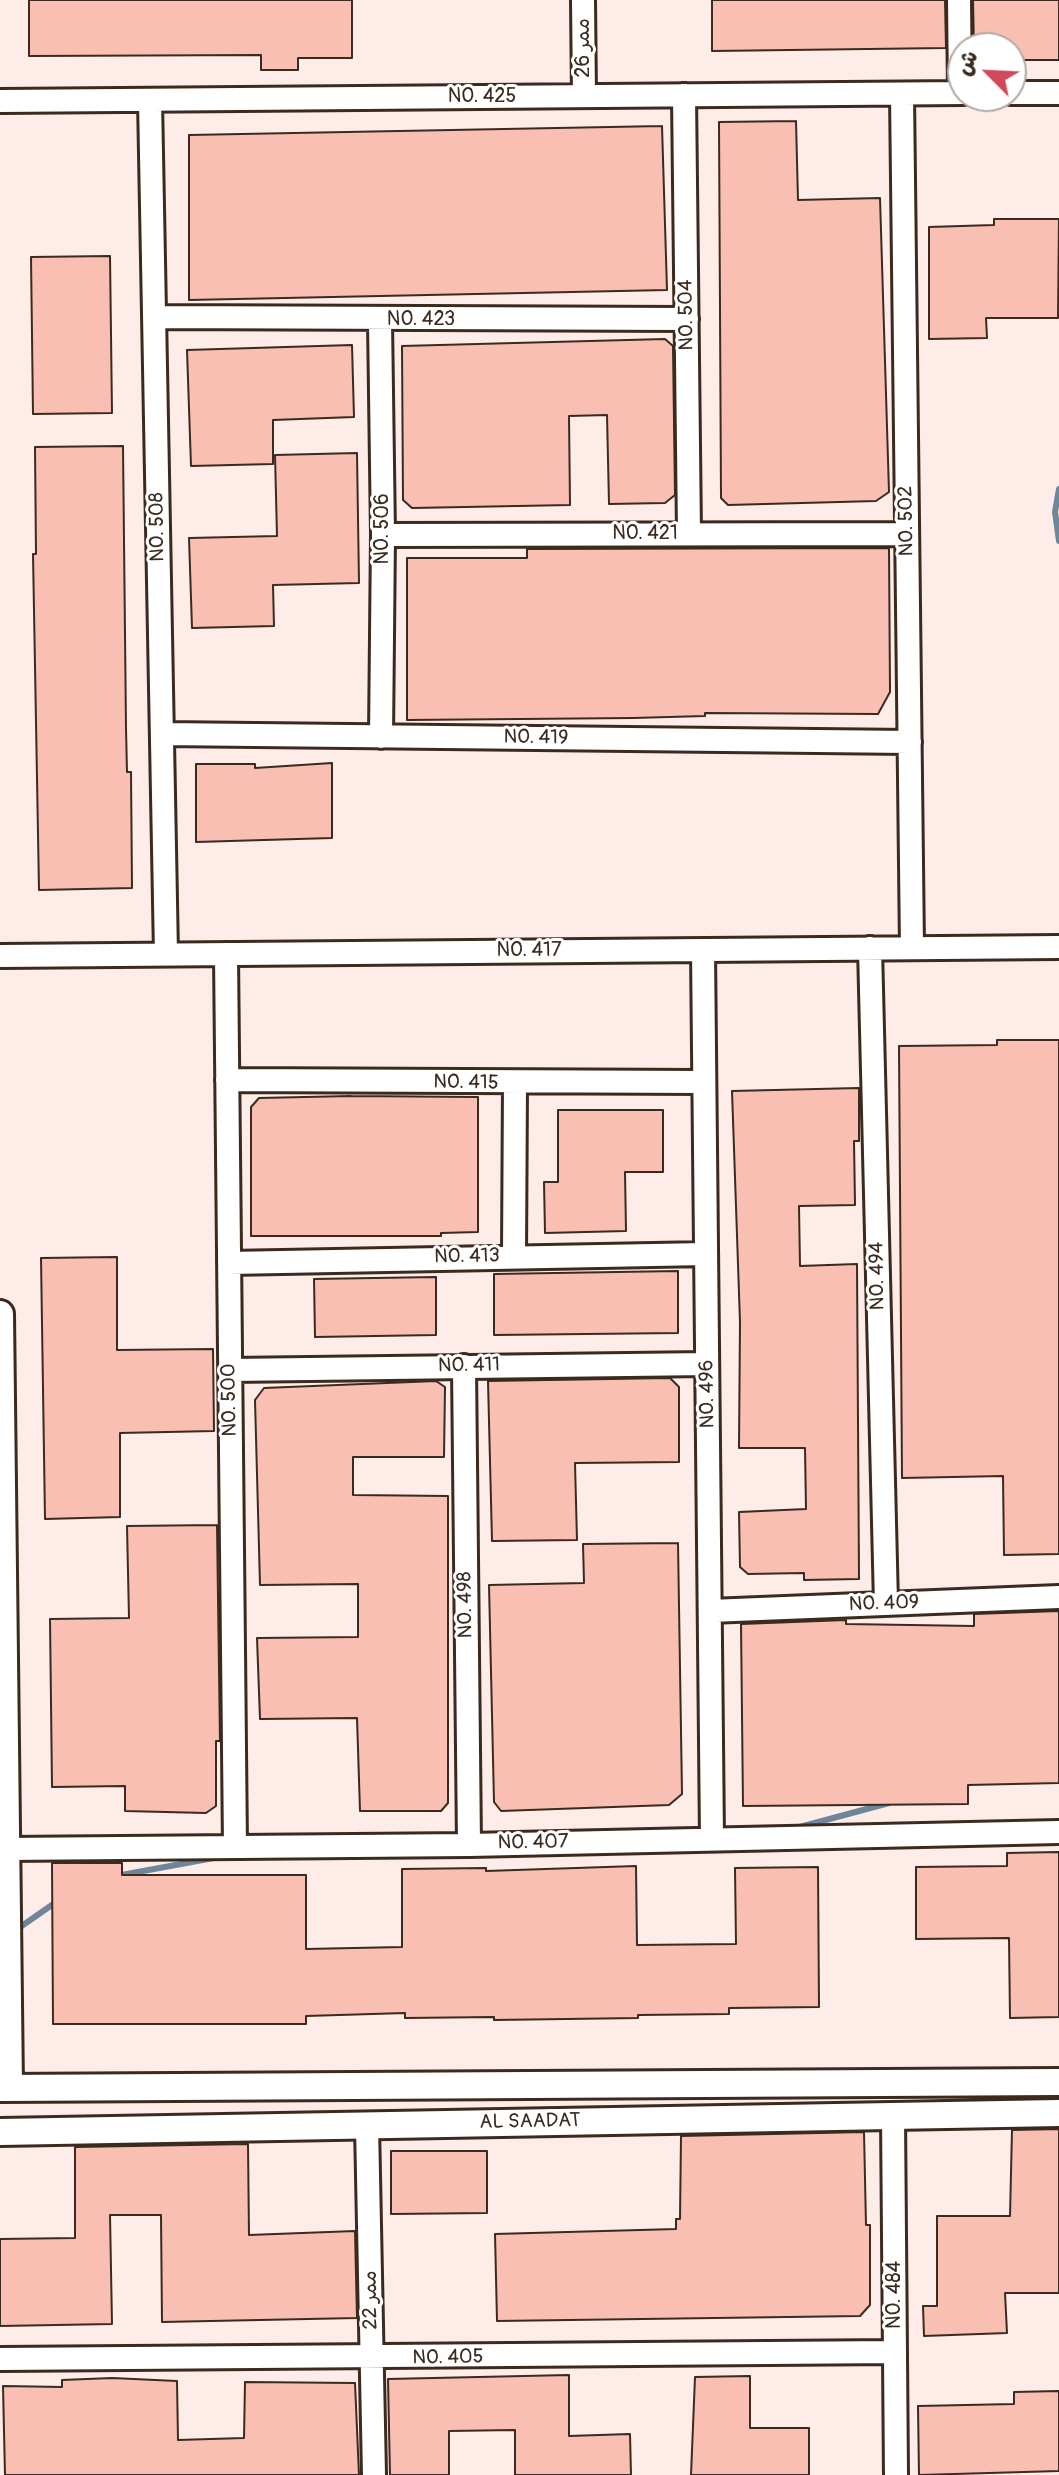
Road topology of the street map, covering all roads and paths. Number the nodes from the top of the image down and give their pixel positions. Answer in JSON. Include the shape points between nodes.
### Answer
{"nodes":[{"id":1,"x":583,"y":0,"type":"edge"},
{"id":2,"x":959,"y":0,"type":"edge"},
{"id":3,"x":960,"y":32,"type":"edge"},
{"id":4,"x":947,"y":93,"type":"edge"},
{"id":5,"x":1027,"y":93,"type":"edge"},
{"id":6,"x":1059,"y":93,"type":"edge"},
{"id":7,"x":902,"y":94,"type":"junction"},
{"id":8,"x":684,"y":95,"type":"junction"},
{"id":9,"x":584,"y":96,"type":"junction"},
{"id":10,"x":150,"y":100,"type":"junction"},
{"id":11,"x":0,"y":101,"type":"edge"},
{"id":12,"x":155,"y":317,"type":"junction"},
{"id":13,"x":687,"y":319,"type":"junction"},
{"id":14,"x":380,"y":321,"type":"junction"},
{"id":15,"x":689,"y":534,"type":"junction"},
{"id":16,"x":907,"y":534,"type":"junction"},
{"id":17,"x":383,"y":535,"type":"junction"},
{"id":18,"x":162,"y":734,"type":"junction"},
{"id":19,"x":381,"y":737,"type":"junction"},
{"id":20,"x":910,"y":742,"type":"junction"},
{"id":21,"x":1059,"y":947,"type":"edge"},
{"id":22,"x":870,"y":948,"type":"junction"},
{"id":23,"x":912,"y":948,"type":"junction"},
{"id":24,"x":703,"y":950,"type":"junction"},
{"id":25,"x":166,"y":954,"type":"junction"},
{"id":26,"x":226,"y":954,"type":"junction"},
{"id":27,"x":0,"y":956,"type":"edge"},
{"id":28,"x":227,"y":1080,"type":"junction"},
{"id":29,"x":704,"y":1082,"type":"junction"},
{"id":30,"x":515,"y":1084,"type":"junction"},
{"id":31,"x":706,"y":1254,"type":"junction"},
{"id":32,"x":514,"y":1256,"type":"junction"},
{"id":33,"x":229,"y":1263,"type":"junction"},
{"id":34,"x":0,"y":1314,"type":"edge"},
{"id":35,"x":707,"y":1364,"type":"junction"},
{"id":36,"x":464,"y":1366,"type":"junction"},
{"id":37,"x":230,"y":1370,"type":"junction"},
{"id":38,"x":1059,"y":1597,"type":"edge"},
{"id":39,"x":886,"y":1604,"type":"junction"},
{"id":40,"x":710,"y":1611,"type":"junction"},
{"id":41,"x":1059,"y":1832,"type":"edge"},
{"id":42,"x":712,"y":1839,"type":"junction"},
{"id":43,"x":469,"y":1845,"type":"junction"},
{"id":44,"x":235,"y":1847,"type":"junction"},
{"id":45,"x":6,"y":1849,"type":"junction"},
{"id":46,"x":4,"y":2074,"type":"edge"},
{"id":47,"x":1059,"y":2082,"type":"edge"},
{"id":48,"x":1059,"y":2113,"type":"edge"},
{"id":49,"x":893,"y":2116,"type":"junction"},
{"id":50,"x":367,"y":2125,"type":"junction"},
{"id":51,"x":0,"y":2132,"type":"edge"},
{"id":52,"x":895,"y":2352,"type":"junction"},
{"id":53,"x":0,"y":2359,"type":"edge"},
{"id":54,"x":372,"y":2359,"type":"junction"},
{"id":55,"x":374,"y":2475,"type":"edge"},
{"id":56,"x":896,"y":2475,"type":"edge"}],
"edges":[{"from":1,"to":9,"type":"street","name":"ممر 26"},
{"from":2,"to":3,"type":"street"},
{"from":4,"to":7,"type":"street","name":"NO. 425"},
{"from":5,"to":6,"type":"street"},
{"from":7,"to":8,"type":"street","name":"NO. 425"},
{"from":7,"to":16,"type":"street","name":"NO. 502"},
{"from":8,"to":9,"type":"street","name":"NO. 425"},
{"from":8,"to":13,"type":"street","name":"NO. 504"},
{"from":9,"to":10,"type":"street","name":"NO. 425"},
{"from":10,"to":11,"type":"street","name":"NO. 425"},
{"from":10,"to":12,"type":"street","name":"NO. 508"},
{"from":12,"to":14,"type":"street","name":"NO. 423"},
{"from":12,"to":18,"type":"street","name":"NO. 508"},
{"from":13,"to":14,"type":"street","name":"NO. 423"},
{"from":13,"to":15,"type":"street","name":"NO. 504"},
{"from":14,"to":17,"type":"street","name":"NO. 506"},
{"from":15,"to":16,"type":"street","name":"NO. 421"},
{"from":15,"to":17,"type":"street","name":"NO. 421"},
{"from":16,"to":20,"type":"street","name":"NO. 502"},
{"from":17,"to":19,"type":"street","name":"NO. 506"},
{"from":18,"to":19,"type":"street","name":"NO. 419"},
{"from":18,"to":25,"type":"street","name":"NO. 508"},
{"from":19,"to":20,"type":"street","name":"NO. 419"},
{"from":20,"to":23,"type":"street","name":"NO. 502"},
{"from":21,"to":23,"type":"street","name":"NO. 417"},
{"from":22,"to":23,"type":"street","name":"NO. 417"},
{"from":22,"to":24,"type":"street","name":"NO. 417"},
{"from":22,"to":39,"type":"street","name":"NO. 494"},
{"from":24,"to":26,"type":"street","name":"NO. 417"},
{"from":24,"to":29,"type":"street","name":"NO. 496"},
{"from":25,"to":26,"type":"street","name":"NO. 417"},
{"from":25,"to":27,"type":"street","name":"NO. 417"},
{"from":26,"to":28,"type":"street","name":"NO. 500"},
{"from":28,"to":30,"type":"street","name":"NO. 415"},
{"from":28,"to":33,"type":"street","name":"NO. 500"},
{"from":29,"to":30,"type":"street","name":"NO. 415"},
{"from":29,"to":31,"type":"street","name":"NO. 496"},
{"from":30,"to":32,"type":"street"},
{"from":31,"to":32,"type":"street","name":"NO. 413"},
{"from":31,"to":35,"type":"street","name":"NO. 496"},
{"from":32,"to":33,"type":"street","name":"NO. 413"},
{"from":33,"to":37,"type":"street","name":"NO. 500"},
{"from":34,"to":45,"type":"street"},
{"from":35,"to":36,"type":"street","name":"NO. 411"},
{"from":35,"to":40,"type":"street","name":"NO. 496"},
{"from":36,"to":37,"type":"street","name":"NO. 411"},
{"from":36,"to":43,"type":"street","name":"NO. 498"},
{"from":37,"to":44,"type":"street","name":"NO. 500"},
{"from":38,"to":39,"type":"street","name":"NO. 409"},
{"from":39,"to":40,"type":"street","name":"NO. 409"},
{"from":40,"to":42,"type":"street","name":"NO. 496"},
{"from":41,"to":42,"type":"street","name":"NO. 407"},
{"from":42,"to":43,"type":"street","name":"NO. 407"},
{"from":43,"to":44,"type":"street","name":"NO. 407"},
{"from":44,"to":45,"type":"street","name":"NO. 407"},
{"from":45,"to":46,"type":"street"},
{"from":46,"to":47,"type":"street","name":"AL SAADAT"},
{"from":48,"to":49,"type":"street","name":"AL SAADAT"},
{"from":49,"to":50,"type":"street","name":"AL SAADAT"},
{"from":49,"to":52,"type":"street","name":"NO. 484"},
{"from":50,"to":51,"type":"street","name":"AL SAADAT"},
{"from":50,"to":54,"type":"street","name":"ممر 22"},
{"from":52,"to":54,"type":"street","name":"NO. 405"},
{"from":52,"to":56,"type":"street","name":"NO. 484"},
{"from":53,"to":54,"type":"street","name":"NO. 405"},
{"from":54,"to":55,"type":"street","name":"ممر 22"}]}
